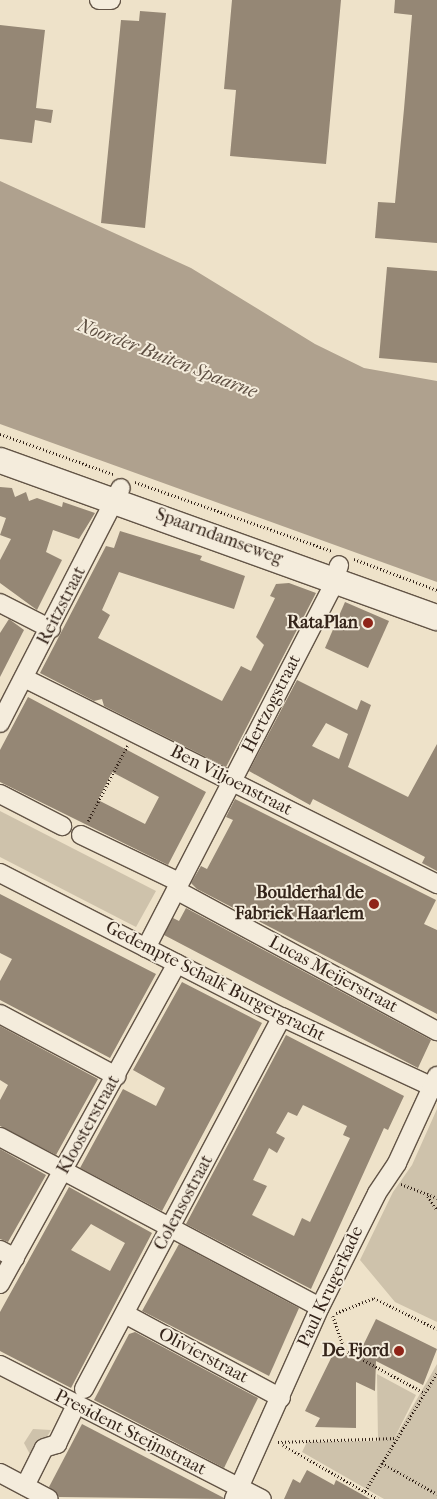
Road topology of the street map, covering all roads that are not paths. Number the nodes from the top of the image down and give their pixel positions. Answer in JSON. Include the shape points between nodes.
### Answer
{"nodes":[{"id":1,"x":99,"y":0,"type":"edge"},
{"id":2,"x":111,"y":0,"type":"edge"},
{"id":3,"x":0,"y":445,"type":"edge"},
{"id":4,"x":0,"y":460,"type":"edge"},
{"id":5,"x":119,"y":485,"type":"junction"},
{"id":6,"x":342,"y":564,"type":"junction"},
{"id":7,"x":437,"y":601,"type":"edge"},
{"id":8,"x":0,"y":603,"type":"edge"},
{"id":9,"x":437,"y":617,"type":"edge"},
{"id":10,"x":51,"y":629,"type":"junction"},
{"id":11,"x":24,"y":678,"type":"junction"},
{"id":12,"x":0,"y":723,"type":"edge"},
{"id":13,"x":231,"y":783,"type":"junction"},
{"id":14,"x":0,"y":794,"type":"edge"},
{"id":15,"x":62,"y":826,"type":"dead end"},
{"id":16,"x":81,"y":835,"type":"road end"},
{"id":17,"x":0,"y":873,"type":"edge"},
{"id":18,"x":437,"y":884,"type":"edge"},
{"id":19,"x":176,"y":886,"type":"junction"},
{"id":20,"x":146,"y":948,"type":"junction"},
{"id":21,"x":177,"y":964,"type":"junction"},
{"id":22,"x":0,"y":1014,"type":"edge"},
{"id":23,"x":282,"y":1017,"type":"junction"},
{"id":24,"x":437,"y":1031,"type":"edge"},
{"id":25,"x":116,"y":1076,"type":"junction"},
{"id":26,"x":435,"y":1085,"type":"edge"},
{"id":27,"x":0,"y":1137,"type":"edge"},
{"id":28,"x":64,"y":1170,"type":"junction"},
{"id":29,"x":171,"y":1227,"type":"junction"},
{"id":30,"x":8,"y":1254,"type":"edge"},
{"id":31,"x":0,"y":1284,"type":"edge"},
{"id":32,"x":326,"y":1310,"type":"junction"},
{"id":33,"x":126,"y":1314,"type":"junction"},
{"id":34,"x":0,"y":1365,"type":"edge"},
{"id":35,"x":84,"y":1389,"type":"dead end"},
{"id":36,"x":281,"y":1398,"type":"junction"},
{"id":37,"x":76,"y":1405,"type":"junction"},
{"id":38,"x":0,"y":1472,"type":"edge"},
{"id":39,"x":25,"y":1486,"type":"junction"},
{"id":40,"x":237,"y":1494,"type":"edge"},
{"id":41,"x":49,"y":1499,"type":"edge"},
{"id":42,"x":262,"y":1499,"type":"edge"}],
"edges":[{"from":1,"to":2,"type":"street"},
{"from":3,"to":5,"type":"main road","name":"Spaarndamseweg"},
{"from":4,"to":5,"type":"main road","name":"Spaarndamseweg"},
{"from":5,"to":6,"type":"main road","name":"Spaarndamseweg"},
{"from":5,"to":10,"type":"street","name":"Reitzstraat"},
{"from":6,"to":7,"type":"main road","name":"Spaarndamseweg"},
{"from":6,"to":9,"type":"main road","name":"Spaarndamseweg"},
{"from":6,"to":13,"type":"street","name":"Hertzogstraat"},
{"from":8,"to":10,"type":"street"},
{"from":10,"to":11,"type":"street","name":"Reitzstraat"},
{"from":11,"to":12,"type":"street","name":"Reitzstraat"},
{"from":11,"to":13,"type":"street","name":"Ben Viljoenstraat"},
{"from":13,"to":18,"type":"street","name":"Ben Viljoenstraat"},
{"from":13,"to":19,"type":"street","name":"Hertzogstraat"},
{"from":14,"to":15,"type":"street"},
{"from":16,"to":19,"type":"street","name":"Lucas Meijerstraat"},
{"from":17,"to":20,"type":"street","name":"Gedempte Schalk Burgergracht"},
{"from":19,"to":20,"type":"street","name":"Hertzogstraat"},
{"from":19,"to":24,"type":"street","name":"Lucas Meijerstraat"},
{"from":20,"to":21,"type":"street","name":"Gedempte Schalk Burgergracht"},
{"from":21,"to":23,"type":"street","name":"Gedempte Schalk Burgergracht"},
{"from":21,"to":25,"type":"street","name":"Kloosterstraat"},
{"from":22,"to":25,"type":"street"},
{"from":23,"to":26,"type":"street","name":"Gedempte Schalk Burgergracht"},
{"from":23,"to":29,"type":"street","name":"Colensostraat"},
{"from":25,"to":28,"type":"street","name":"Kloosterstraat"},
{"from":26,"to":32,"type":"street","name":"Paul Krugerkade"},
{"from":27,"to":28,"type":"street"},
{"from":28,"to":29,"type":"street"},
{"from":28,"to":30,"type":"street","name":"Kloosterstraat"},
{"from":29,"to":32,"type":"street"},
{"from":29,"to":33,"type":"street","name":"Colensostraat"},
{"from":30,"to":31,"type":"street","name":"Kloosterstraat"},
{"from":32,"to":36,"type":"street","name":"Paul Krugerkade"},
{"from":33,"to":35,"type":"street","name":"Colensostraat"},
{"from":33,"to":36,"type":"street","name":"Olivierstraat"},
{"from":34,"to":37,"type":"street","name":"President Steijnstraat"},
{"from":36,"to":40,"type":"street","name":"Paul Krugerkade"},
{"from":37,"to":39,"type":"street","via":[[57,1444],[44,1448]]},
{"from":37,"to":40,"type":"street","name":"President Steijnstraat"},
{"from":38,"to":39,"type":"street"},
{"from":39,"to":41,"type":"street"},
{"from":40,"to":42,"type":"street","name":"President Steijnstraat"}]}
